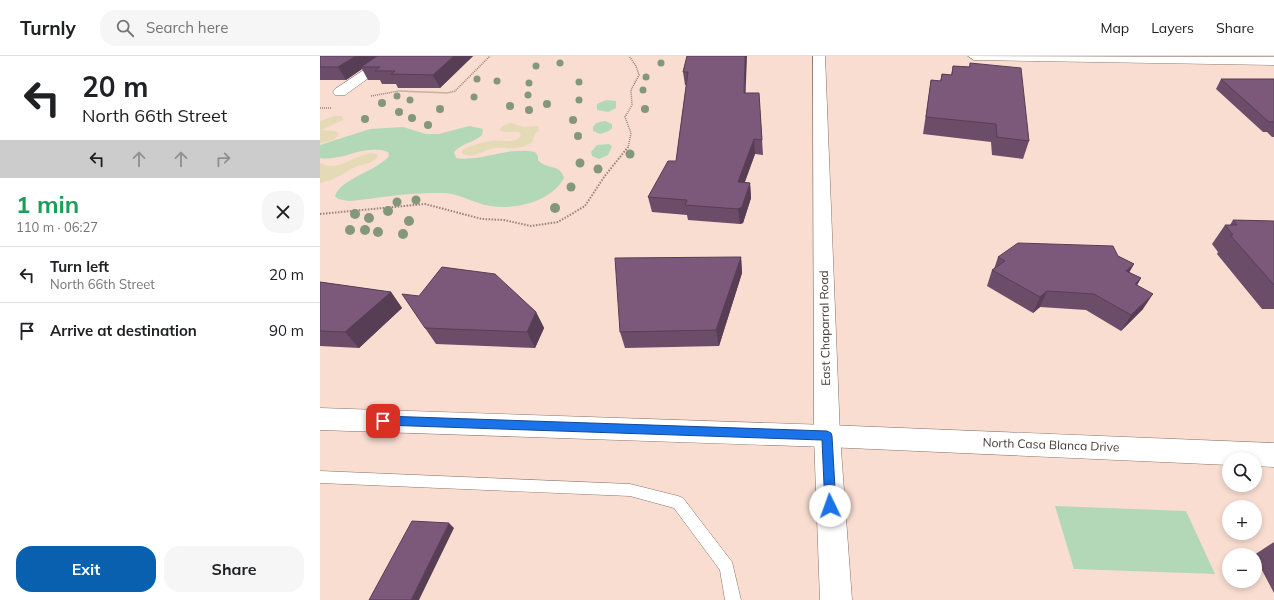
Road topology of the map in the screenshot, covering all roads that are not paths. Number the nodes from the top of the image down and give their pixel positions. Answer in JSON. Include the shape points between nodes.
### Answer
{"nodes":[{"id":1,"x":393,"y":56,"type":"edge"},
{"id":2,"x":818,"y":56,"type":"edge"},
{"id":3,"x":974,"y":56,"type":"edge"},
{"id":4,"x":1274,"y":61,"type":"edge"},
{"id":5,"x":340,"y":92,"type":"dead end"},
{"id":6,"x":320,"y":419,"type":"edge"},
{"id":7,"x":827,"y":436,"type":"junction"},
{"id":8,"x":1274,"y":455,"type":"edge"},
{"id":9,"x":320,"y":477,"type":"edge"},
{"id":10,"x":733,"y":600,"type":"edge"},
{"id":11,"x":836,"y":600,"type":"edge"}],
"edges":[{"from":1,"to":5,"type":"street"},
{"from":2,"to":7,"type":"street","name":"East Chaparral Road"},
{"from":3,"to":4,"type":"street"},
{"from":6,"to":7,"type":"street","name":"North Casa Blanca Drive"},
{"from":7,"to":8,"type":"street","name":"North Casa Blanca Drive"},
{"from":7,"to":11,"type":"street","name":"East Chaparral Road"},
{"from":9,"to":10,"type":"lane","via":[[630,490],[678,503],[727,567]]}]}
